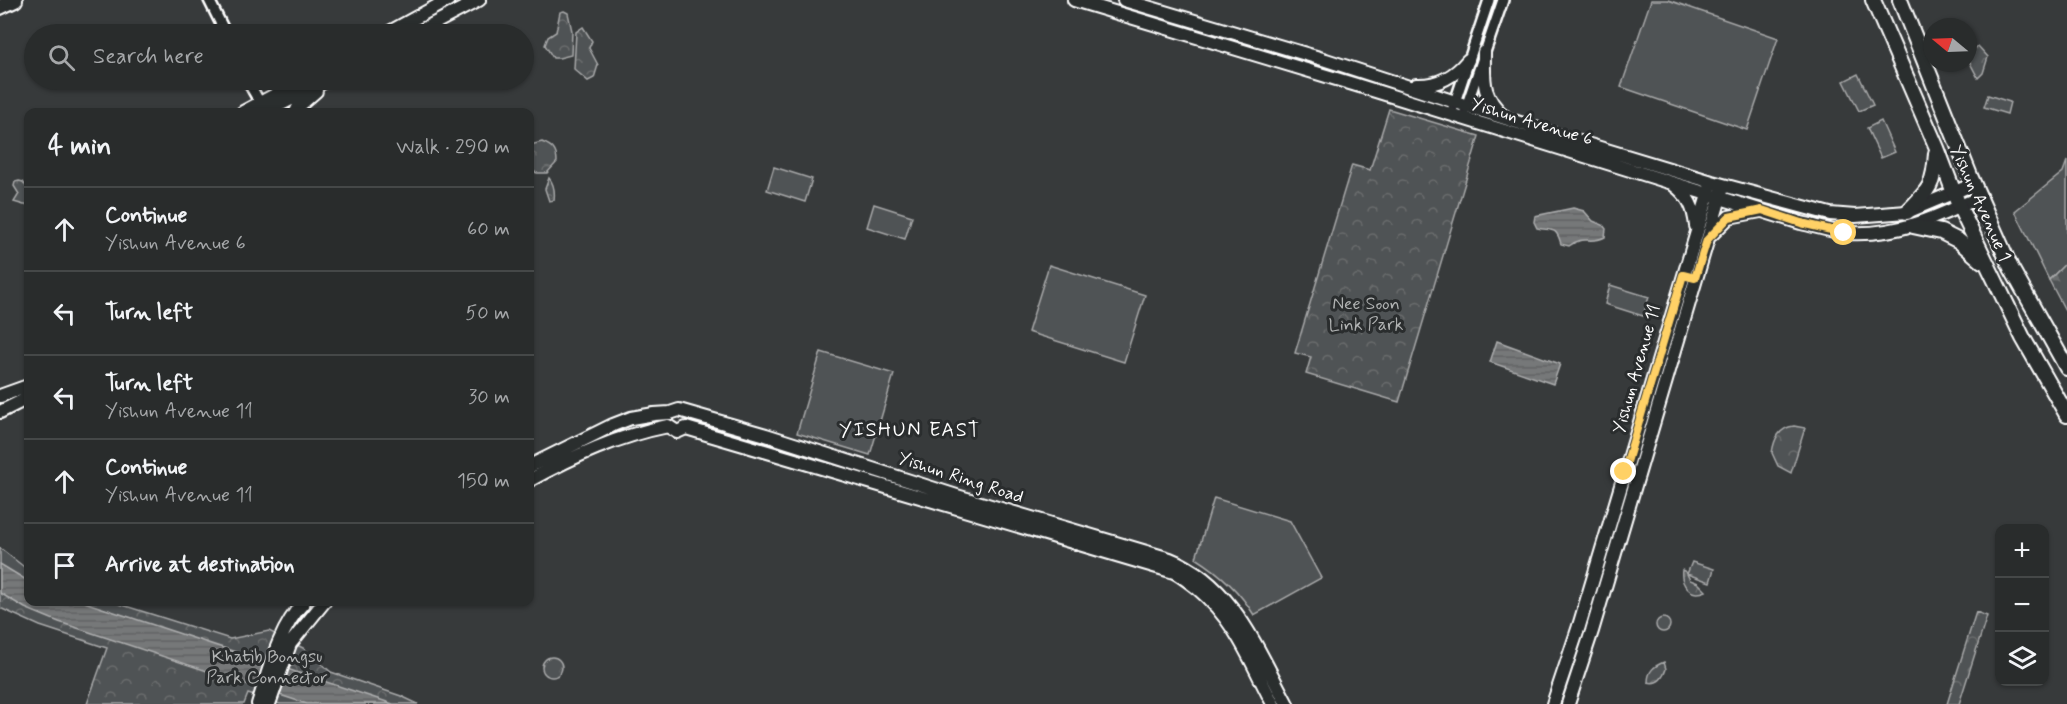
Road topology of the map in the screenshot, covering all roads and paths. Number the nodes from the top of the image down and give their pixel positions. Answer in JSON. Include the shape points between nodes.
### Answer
{"nodes":[{"id":1,"x":15,"y":0,"type":"edge"},
{"id":2,"x":209,"y":0,"type":"edge"},
{"id":3,"x":448,"y":0,"type":"edge"},
{"id":4,"x":1074,"y":0,"type":"edge"},
{"id":5,"x":1124,"y":0,"type":"edge"},
{"id":6,"x":1489,"y":0,"type":"edge"},
{"id":7,"x":1503,"y":0,"type":"edge"},
{"id":8,"x":1873,"y":0,"type":"edge"},
{"id":9,"x":1900,"y":0,"type":"edge"},
{"id":10,"x":474,"y":1,"type":"edge"},
{"id":11,"x":0,"y":8,"type":"edge"},
{"id":12,"x":221,"y":24,"type":"edge"},
{"id":13,"x":404,"y":24,"type":"edge"},
{"id":14,"x":432,"y":24,"type":"edge"},
{"id":15,"x":1484,"y":52,"type":"junction"},
{"id":16,"x":1326,"y":60,"type":"junction"},
{"id":17,"x":1467,"y":60,"type":"junction"},
{"id":18,"x":1353,"y":84,"type":"junction"},
{"id":19,"x":1403,"y":85,"type":"junction"},
{"id":20,"x":253,"y":90,"type":"edge"},
{"id":21,"x":289,"y":90,"type":"edge"},
{"id":22,"x":304,"y":90,"type":"edge"},
{"id":23,"x":316,"y":90,"type":"edge"},
{"id":24,"x":1461,"y":103,"type":"junction"},
{"id":25,"x":263,"y":108,"type":"edge"},
{"id":26,"x":298,"y":108,"type":"edge"},
{"id":27,"x":1457,"y":116,"type":"junction"},
{"id":28,"x":1507,"y":119,"type":"junction"},
{"id":29,"x":1937,"y":148,"type":"junction"},
{"id":30,"x":1671,"y":182,"type":"junction"},
{"id":31,"x":1716,"y":189,"type":"junction"},
{"id":32,"x":1977,"y":190,"type":"junction"},
{"id":33,"x":1957,"y":200,"type":"junction"},
{"id":34,"x":1762,"y":210,"type":"junction"},
{"id":35,"x":1907,"y":212,"type":"junction"},
{"id":36,"x":1913,"y":226,"type":"junction"},
{"id":37,"x":1696,"y":229,"type":"junction"},
{"id":38,"x":1707,"y":240,"type":"junction"},
{"id":39,"x":1988,"y":266,"type":"junction"},
{"id":40,"x":1689,"y":276,"type":"junction"},
{"id":41,"x":2060,"y":355,"type":"junction"},
{"id":42,"x":2067,"y":368,"type":"edge"},
{"id":43,"x":2050,"y":385,"type":"junction"},
{"id":44,"x":24,"y":387,"type":"edge"},
{"id":45,"x":0,"y":396,"type":"edge"},
{"id":46,"x":24,"y":400,"type":"edge"},
{"id":47,"x":0,"y":412,"type":"edge"},
{"id":48,"x":686,"y":413,"type":"junction"},
{"id":49,"x":2067,"y":415,"type":"edge"},
{"id":50,"x":669,"y":420,"type":"junction"},
{"id":51,"x":686,"y":428,"type":"junction"},
{"id":52,"x":534,"y":464,"type":"edge"},
{"id":53,"x":534,"y":478,"type":"edge"},
{"id":54,"x":998,"y":514,"type":"junction"},
{"id":55,"x":301,"y":606,"type":"edge"},
{"id":56,"x":321,"y":606,"type":"edge"},
{"id":57,"x":280,"y":655,"type":"junction"},
{"id":58,"x":258,"y":704,"type":"edge"},
{"id":59,"x":269,"y":704,"type":"edge"},
{"id":60,"x":1273,"y":704,"type":"edge"},
{"id":61,"x":1287,"y":704,"type":"edge"},
{"id":62,"x":1553,"y":704,"type":"edge"},
{"id":63,"x":1569,"y":704,"type":"edge"}],
"edges":[{"from":1,"to":11,"type":"main road"},
{"from":2,"to":12,"type":"street"},
{"from":3,"to":13,"type":"main road"},
{"from":4,"to":18,"type":"main road","name":"Yishun Avenue 6"},
{"from":5,"to":16,"type":"main road","name":"Yishun Avenue 6"},
{"from":6,"to":17,"type":"street"},
{"from":7,"to":15,"type":"street"},
{"from":8,"to":29,"type":"main road","name":"Yishun Avenue 1"},
{"from":9,"to":32,"type":"main road","name":"Yishun Avenue 1"},
{"from":10,"to":14,"type":"main road"},
{"from":15,"to":24,"type":"street"},
{"from":15,"to":28,"type":"main road","via":[[1486,95]]},
{"from":16,"to":18,"type":"main road","via":[[1334,68],[1349,73]]},
{"from":16,"to":19,"type":"main road","name":"Yishun Avenue 6"},
{"from":17,"to":19,"type":"main road","via":[[1457,74],[1439,82]]},
{"from":17,"to":24,"type":"street"},
{"from":18,"to":27,"type":"main road","name":"Yishun Avenue 6"},
{"from":19,"to":24,"type":"main road","name":"Yishun Avenue 6"},
{"from":20,"to":25,"type":"street"},
{"from":21,"to":25,"type":"main road"},
{"from":22,"to":25,"type":"main road"},
{"from":23,"to":26,"type":"main road"},
{"from":24,"to":27,"type":"street"},
{"from":24,"to":28,"type":"main road","name":"Yishun Avenue 6"},
{"from":27,"to":30,"type":"main road","name":"Yishun Avenue 6"},
{"from":28,"to":31,"type":"main road","name":"Yishun Avenue 6"},
{"from":29,"to":33,"type":"main road","name":"Yishun Avenue 1"},
{"from":29,"to":35,"type":"main road","via":[[1931,185]]},
{"from":30,"to":31,"type":"main road","name":"Yishun Avenue 6"},
{"from":30,"to":37,"type":"main road","via":[[1691,202]]},
{"from":31,"to":34,"type":"main road","name":"Yishun Avenue 6"},
{"from":31,"to":35,"type":"main road","name":"Yishun Avenue 6","via":[[1830,214]]},
{"from":31,"to":37,"type":"main road","name":"Yishun Avenue 11"},
{"from":31,"to":38,"type":"main road","name":"Yishun Avenue 11"},
{"from":32,"to":33,"type":"main road","name":"Yishun Avenue 6"},
{"from":32,"to":41,"type":"main road","name":"Yishun Avenue 1","via":[[2011,268]]},
{"from":33,"to":35,"type":"main road","name":"Yishun Avenue 6"},
{"from":33,"to":36,"type":"main road","name":"Yishun Avenue 6"},
{"from":33,"to":39,"type":"main road","name":"Yishun Avenue 1"},
{"from":34,"to":36,"type":"main road","name":"Yishun Avenue 6","via":[[1844,233]]},
{"from":34,"to":38,"type":"main road","via":[[1729,217]]},
{"from":36,"to":39,"type":"main road","via":[[1959,241]]},
{"from":37,"to":40,"type":"main road","name":"Yishun Avenue 11"},
{"from":38,"to":40,"type":"main road","name":"Yishun Avenue 11"},
{"from":39,"to":43,"type":"main road","name":"Yishun Avenue 1"},
{"from":40,"to":62,"type":"main road","name":"Yishun Avenue 11"},
{"from":40,"to":63,"type":"main road","name":"Yishun Avenue 11","via":[[1635,487]]},
{"from":41,"to":42,"type":"main road","name":"Yishun Avenue 1"},
{"from":41,"to":43,"type":"main road","via":[[2047,368]]},
{"from":43,"to":49,"type":"main road","name":"Yishun Avenue 1"},
{"from":44,"to":45,"type":"main road"},
{"from":46,"to":47,"type":"main road"},
{"from":48,"to":50,"type":"main road","name":"Yishun Ring Road","via":[[679,410]]},
{"from":48,"to":51,"type":"main road"},
{"from":48,"to":54,"type":"main road","name":"Yishun Ring Road","via":[[766,435]]},
{"from":50,"to":51,"type":"main road","name":"Yishun Ring Road","via":[[677,432]]},
{"from":50,"to":52,"type":"main road","name":"Yishun Ring Road","via":[[654,414],[630,418]]},
{"from":50,"to":53,"type":"main road","name":"Yishun Ring Road","via":[[603,445]]},
{"from":51,"to":54,"type":"main road","name":"Yishun Ring Road","via":[[933,502]]},
{"from":54,"to":60,"type":"main road","name":"Yishun Ring Road","via":[[1179,574],[1228,620]]},
{"from":54,"to":61,"type":"main road","name":"Yishun Ring Road","via":[[1170,559],[1195,571],[1237,612]]},
{"from":55,"to":57,"type":"main road","via":[[293,616]]},
{"from":56,"to":57,"type":"main road"},
{"from":57,"to":58,"type":"main road"},
{"from":57,"to":59,"type":"main road"}]}
